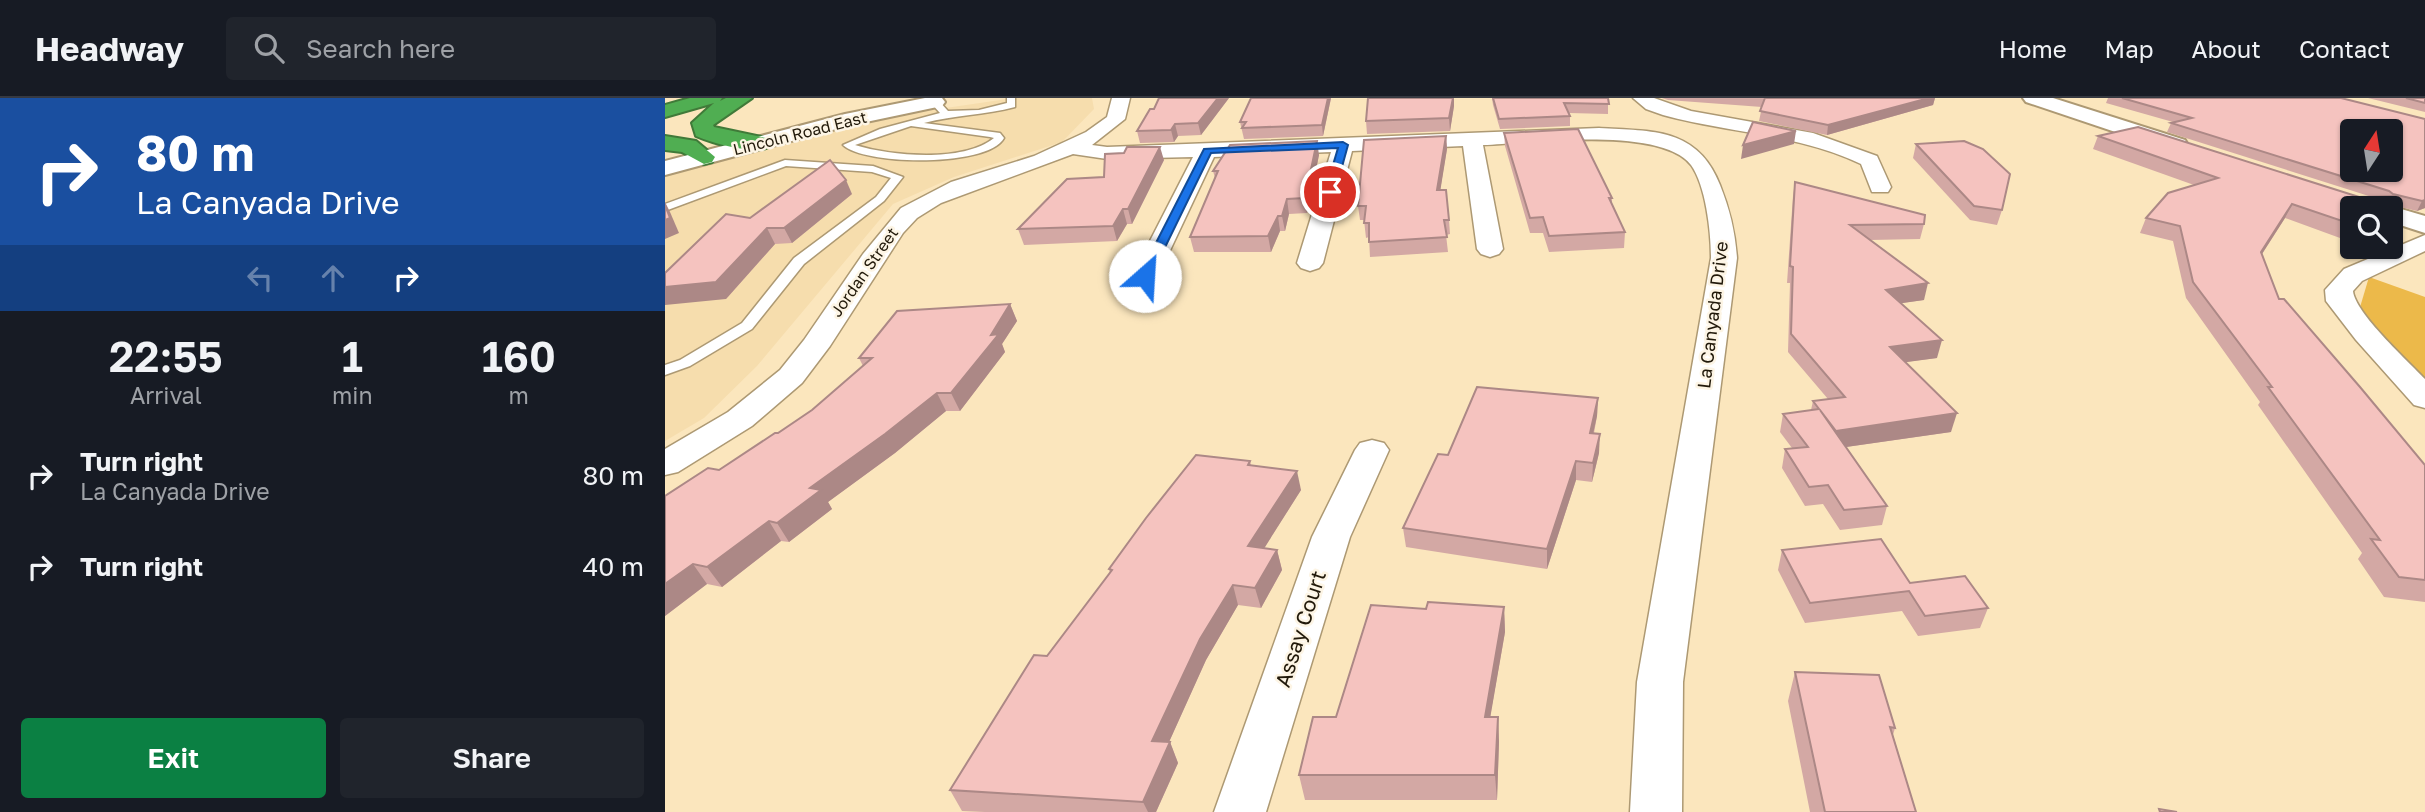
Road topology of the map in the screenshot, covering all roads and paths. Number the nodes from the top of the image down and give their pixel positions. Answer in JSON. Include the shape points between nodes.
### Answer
{"nodes":[{"id":1,"x":712,"y":98,"type":"edge"},
{"id":2,"x":743,"y":98,"type":"edge"},
{"id":3,"x":964,"y":98,"type":"edge"},
{"id":4,"x":1011,"y":98,"type":"edge"},
{"id":5,"x":1121,"y":98,"type":"edge"},
{"id":6,"x":1642,"y":98,"type":"edge"},
{"id":7,"x":2033,"y":98,"type":"edge"},
{"id":8,"x":938,"y":105,"type":"edge"},
{"id":9,"x":665,"y":111,"type":"edge"},
{"id":10,"x":913,"y":124,"type":"junction"},
{"id":11,"x":1472,"y":139,"type":"junction"},
{"id":12,"x":665,"y":143,"type":"edge"},
{"id":13,"x":758,"y":143,"type":"junction"},
{"id":14,"x":1343,"y":145,"type":"junction"},
{"id":15,"x":1071,"y":148,"type":"junction"},
{"id":16,"x":1207,"y":151,"type":"junction"},
{"id":17,"x":2203,"y":153,"type":"edge"},
{"id":18,"x":703,"y":157,"type":"junction"},
{"id":19,"x":665,"y":168,"type":"edge"},
{"id":20,"x":1880,"y":187,"type":"dead end"},
{"id":21,"x":665,"y":208,"type":"edge"},
{"id":22,"x":2403,"y":218,"type":"edge"},
{"id":23,"x":2425,"y":225,"type":"edge"},
{"id":24,"x":2425,"y":242,"type":"edge"},
{"id":25,"x":1490,"y":249,"type":"dead end"},
{"id":26,"x":1310,"y":263,"type":"dead end"},
{"id":27,"x":1145,"y":276,"type":"dead end"},
{"id":28,"x":665,"y":370,"type":"edge"},
{"id":29,"x":2425,"y":398,"type":"edge"},
{"id":30,"x":1371,"y":450,"type":"dead end"},
{"id":31,"x":665,"y":464,"type":"edge"},
{"id":32,"x":1240,"y":812,"type":"edge"},
{"id":33,"x":1656,"y":812,"type":"edge"}],
"edges":[{"from":1,"to":9,"type":"highway"},
{"from":2,"to":13,"type":"highway","via":[[708,116],[702,123],[704,131]]},
{"from":3,"to":8,"type":"street","name":"Lincoln Road East"},
{"from":4,"to":8,"type":"lane","via":[[1012,105],[979,113]]},
{"from":5,"to":15,"type":"street","name":"Jordan Street","via":[[1116,119]]},
{"from":6,"to":20,"type":"street","via":[[1649,105],[1680,114],[1794,135],[1856,153],[1870,160]]},
{"from":7,"to":17,"type":"street"},
{"from":8,"to":10,"type":"lane"},
{"from":8,"to":13,"type":"street","name":"Lincoln Road East","via":[[874,114]]},
{"from":10,"to":10,"type":"lane","via":[[848,145],[942,159],[972,153],[999,138]]},
{"from":11,"to":14,"type":"street","name":"La Canyada Drive"},
{"from":11,"to":25,"type":"street"},
{"from":11,"to":33,"type":"street","name":"La Canyada Drive","via":[[1599,134],[1671,143],[1701,164],[1723,216],[1724,258],[1660,682]]},
{"from":12,"to":18,"type":"highway","via":[[688,146]]},
{"from":13,"to":18,"type":"street","name":"Lincoln Road East"},
{"from":14,"to":16,"type":"street","name":"La Canyada Drive"},
{"from":14,"to":26,"type":"street"},
{"from":15,"to":16,"type":"street","name":"La Canyada Drive","via":[[1107,153]]},
{"from":15,"to":31,"type":"street","name":"Jordan Street","via":[[951,193],[909,214],[859,275],[804,362],[772,395]]},
{"from":16,"to":27,"type":"street"},
{"from":18,"to":19,"type":"street","name":"Lincoln Road East"},
{"from":21,"to":28,"type":"lane","via":[[785,163],[873,169],[898,177],[880,199],[799,261],[747,326]]},
{"from":22,"to":23,"type":"street"},
{"from":24,"to":29,"type":"street","via":[[2353,275],[2339,290],[2346,309]]},
{"from":30,"to":32,"type":"street","name":"Assay Court","via":[[1331,537]]}]}
